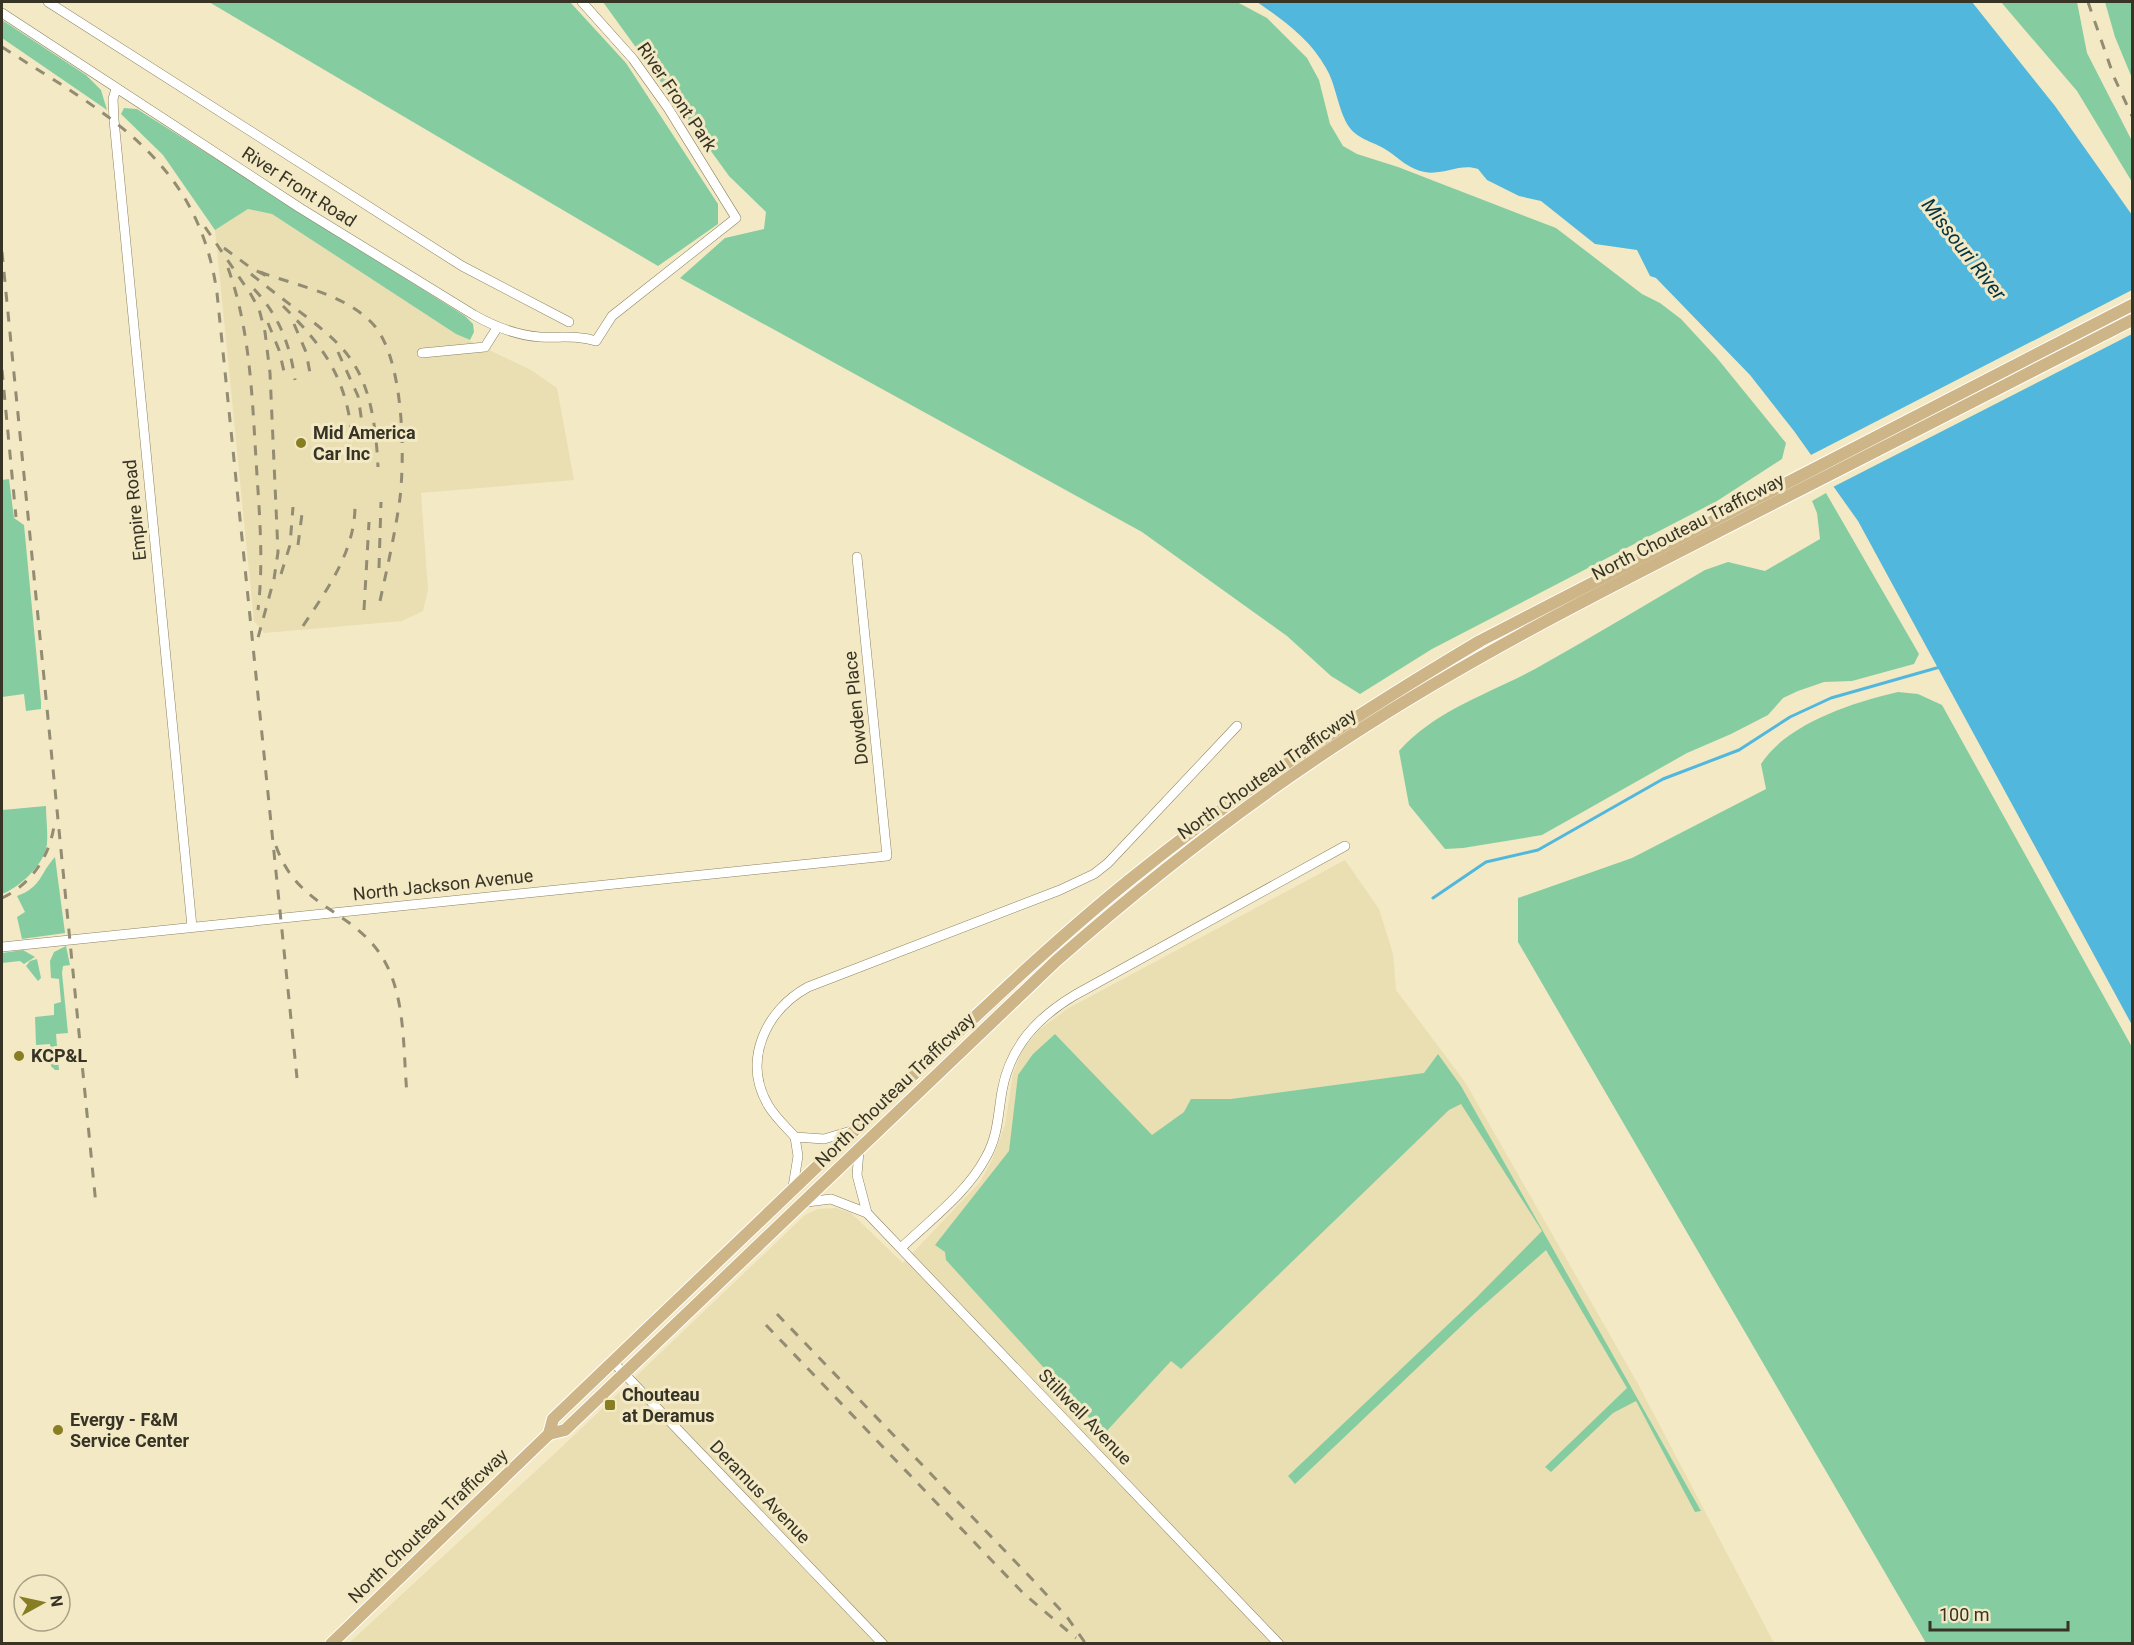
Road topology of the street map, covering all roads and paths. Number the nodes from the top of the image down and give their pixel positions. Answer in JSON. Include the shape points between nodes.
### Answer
{"nodes":[{"id":1,"x":48,"y":2,"type":"edge"},
{"id":2,"x":582,"y":2,"type":"edge"},
{"id":3,"x":2,"y":13,"type":"edge"},
{"id":4,"x":116,"y":89,"type":"junction"},
{"id":5,"x":2133,"y":304,"type":"edge"},
{"id":6,"x":2133,"y":320,"type":"edge"},
{"id":7,"x":569,"y":322,"type":"dead end"},
{"id":8,"x":497,"y":328,"type":"junction"},
{"id":9,"x":596,"y":340,"type":"joint"},
{"id":10,"x":422,"y":353,"type":"dead end"},
{"id":11,"x":857,"y":557,"type":"dead end"},
{"id":12,"x":1237,"y":726,"type":"dead end"},
{"id":13,"x":1345,"y":846,"type":"dead end"},
{"id":14,"x":887,"y":856,"type":"joint"},
{"id":15,"x":192,"y":927,"type":"junction"},
{"id":16,"x":2,"y":947,"type":"edge"},
{"id":17,"x":855,"y":1130,"type":"junction"},
{"id":18,"x":795,"y":1137,"type":"junction"},
{"id":19,"x":859,"y":1151,"type":"junction"},
{"id":20,"x":793,"y":1187,"type":"junction"},
{"id":21,"x":807,"y":1202,"type":"junction"},
{"id":22,"x":867,"y":1213,"type":"junction"},
{"id":23,"x":901,"y":1248,"type":"junction"},
{"id":24,"x":613,"y":1362,"type":"junction"},
{"id":25,"x":624,"y":1374,"type":"junction"},
{"id":26,"x":549,"y":1434,"type":"junction"},
{"id":27,"x":331,"y":1644,"type":"edge"},
{"id":28,"x":883,"y":1644,"type":"edge"},
{"id":29,"x":1279,"y":1644,"type":"edge"}],
"edges":[{"from":1,"to":7,"type":"street","name":"River Front Road","via":[[434,248]]},
{"from":2,"to":9,"type":"street","name":"River Front Park","via":[[633,59],[668,108],[736,218],[612,316]]},
{"from":3,"to":4,"type":"street","name":"River Front Road"},
{"from":4,"to":8,"type":"street","name":"River Front Road","via":[[371,254]]},
{"from":4,"to":15,"type":"street","name":"Empire Road","via":[[114,120]]},
{"from":5,"to":17,"type":"main road","name":"North Chouteau Trafficway","via":[[1480,641],[1397,690],[1249,788],[1130,879]]},
{"from":6,"to":19,"type":"main road","name":"North Chouteau Trafficway","via":[[1594,595],[1489,652],[1348,738],[1258,799],[1122,903],[1056,961]]},
{"from":8,"to":9,"type":"street","name":"River Front Road","via":[[519,334]]},
{"from":8,"to":10,"type":"street","via":[[485,347]]},
{"from":11,"to":14,"type":"street","name":"Dowden Place"},
{"from":12,"to":18,"type":"street","name":"North Chouteau Trafficway","via":[[1094,874],[808,987],[780,1007],[763,1033],[758,1058],[760,1087],[775,1115]]},
{"from":13,"to":23,"type":"street","via":[[1075,995],[1040,1019],[1009,1065],[996,1134],[986,1158],[966,1185]]},
{"from":14,"to":15,"type":"street","name":"North Jackson Avenue"},
{"from":15,"to":16,"type":"street","name":"North Jackson Avenue"},
{"from":17,"to":18,"type":"street","name":"North Chouteau Trafficway","via":[[824,1139]]},
{"from":17,"to":20,"type":"main road","name":"North Chouteau Trafficway"},
{"from":18,"to":20,"type":"street","via":[[798,1156]]},
{"from":19,"to":21,"type":"main road","name":"North Chouteau Trafficway"},
{"from":19,"to":22,"type":"street","name":"Stillwell Avenue","via":[[857,1175]]},
{"from":20,"to":24,"type":"main road","name":"North Chouteau Trafficway"},
{"from":21,"to":22,"type":"street","name":"Stillwell Avenue","via":[[831,1199]]},
{"from":21,"to":25,"type":"main road","name":"North Chouteau Trafficway"},
{"from":22,"to":23,"type":"street","name":"Stillwell Avenue"},
{"from":23,"to":29,"type":"street","name":"Stillwell Avenue"},
{"from":24,"to":25,"type":"street","name":"Deramus Avenue"},
{"from":24,"to":26,"type":"main road","name":"North Chouteau Trafficway","via":[[553,1419]]},
{"from":25,"to":26,"type":"main road","name":"North Chouteau Trafficway","via":[[565,1430]]},
{"from":25,"to":28,"type":"street","name":"Deramus Avenue"},
{"from":26,"to":27,"type":"main road","name":"North Chouteau Trafficway"}]}
